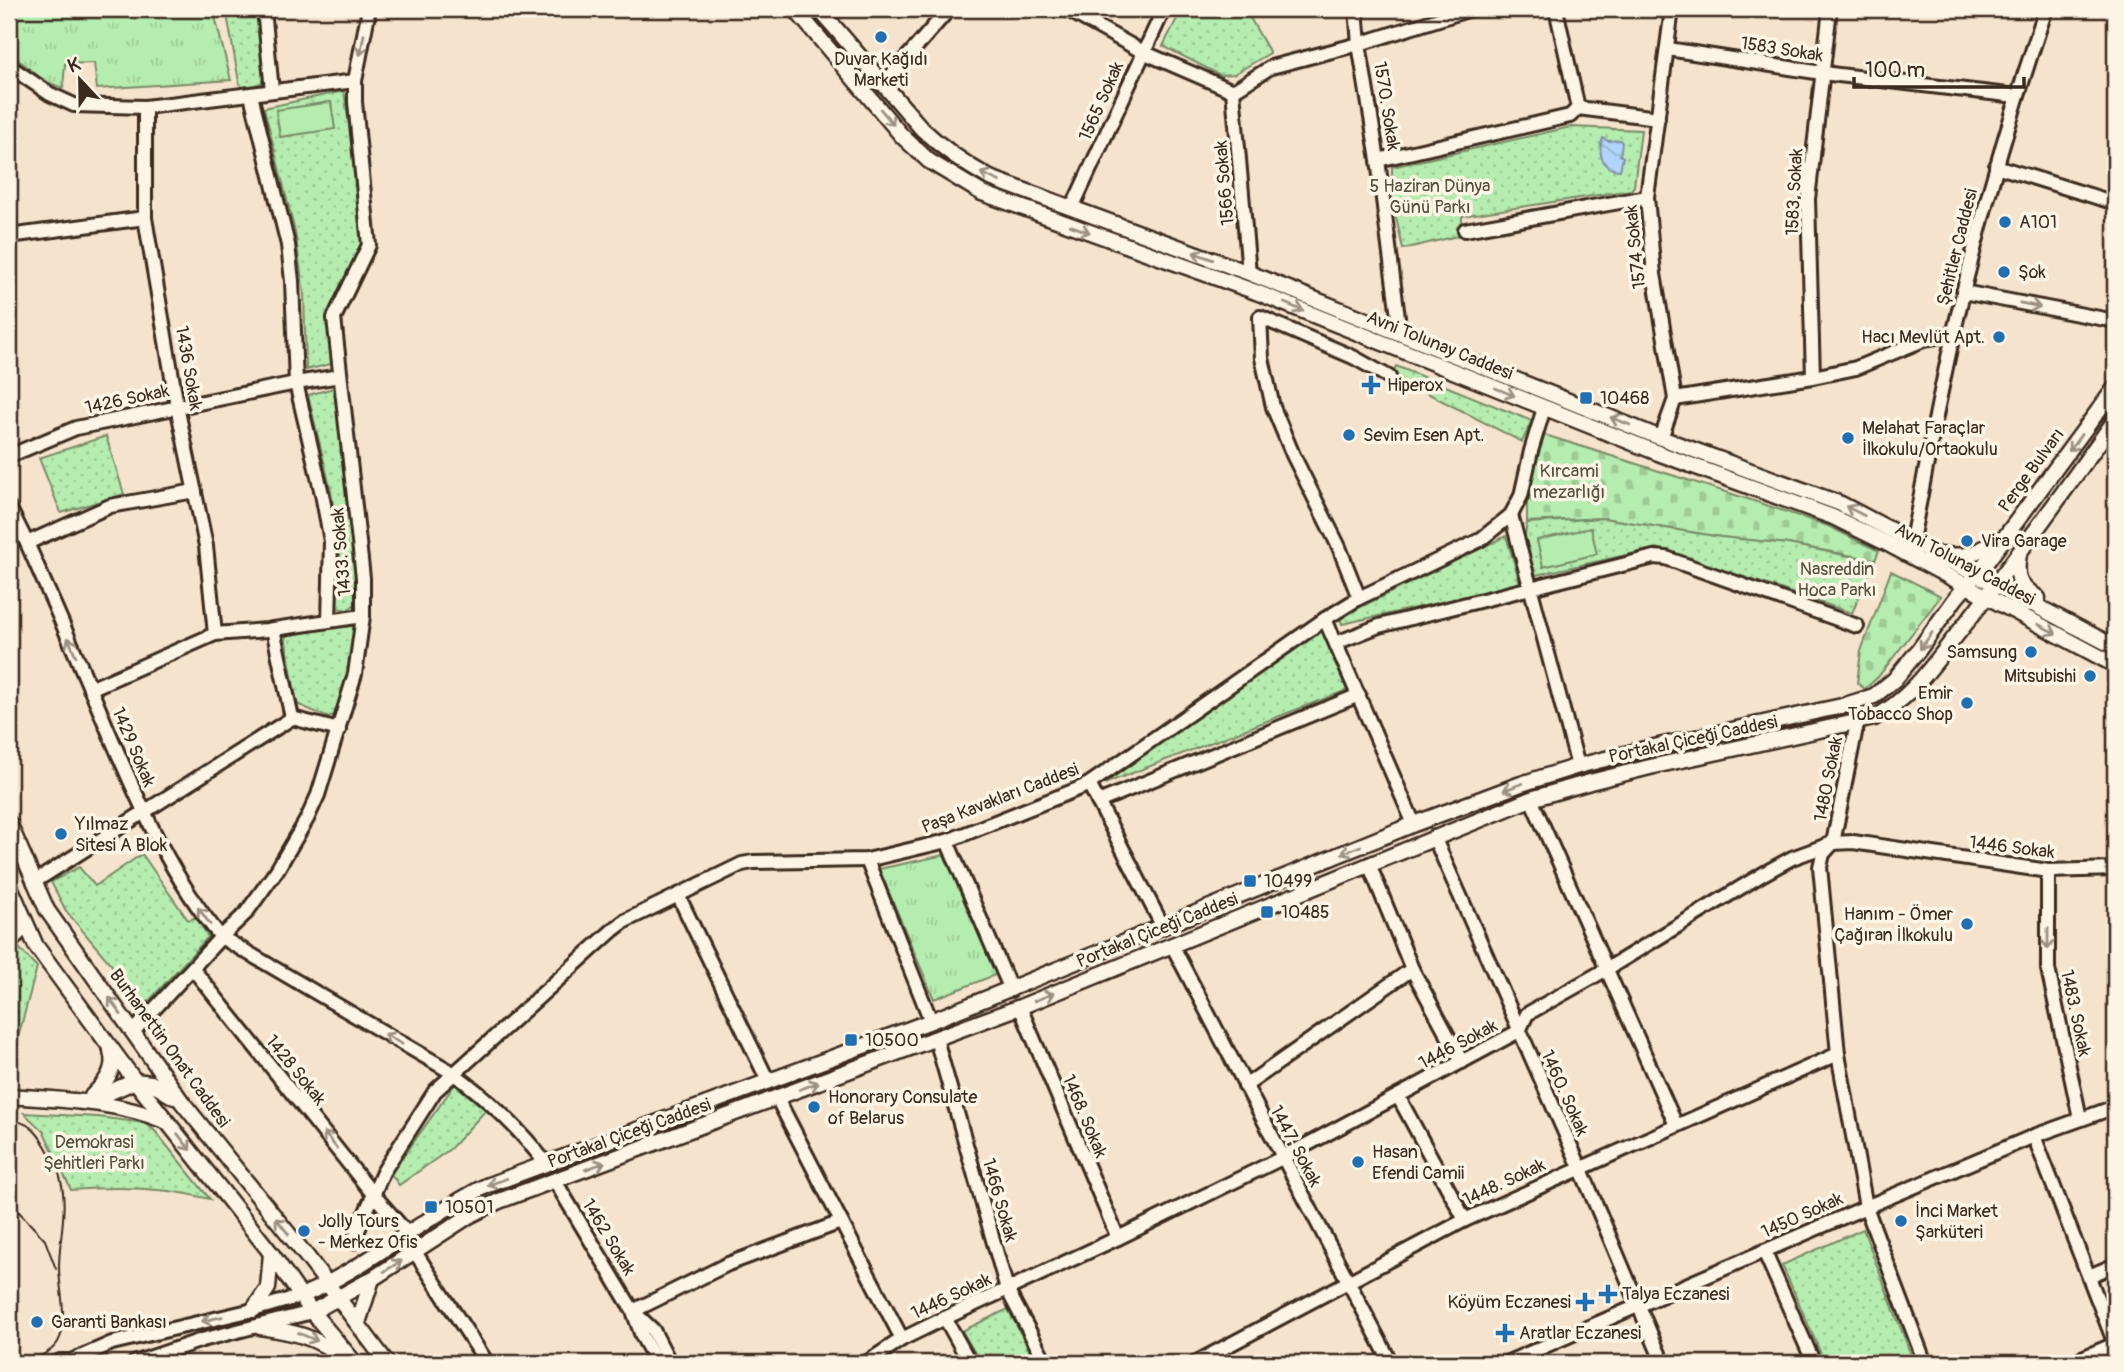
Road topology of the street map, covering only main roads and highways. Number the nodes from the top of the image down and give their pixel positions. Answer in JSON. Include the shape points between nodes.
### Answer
{"nodes":[{"id":1,"x":795,"y":9,"type":"edge"},
{"id":2,"x":819,"y":9,"type":"edge"},
{"id":3,"x":2115,"y":388,"type":"edge"},
{"id":4,"x":2115,"y":419,"type":"edge"},
{"id":5,"x":2005,"y":537,"type":"junction"},
{"id":6,"x":2019,"y":553,"type":"junction"},
{"id":7,"x":1938,"y":554,"type":"junction"},
{"id":8,"x":1977,"y":575,"type":"junction"},
{"id":9,"x":1996,"y":585,"type":"junction"},
{"id":10,"x":1967,"y":586,"type":"junction"},
{"id":11,"x":1986,"y":597,"type":"junction"},
{"id":12,"x":2059,"y":617,"type":"junction"},
{"id":13,"x":2115,"y":648,"type":"edge"},
{"id":14,"x":2115,"y":665,"type":"edge"},
{"id":15,"x":9,"y":823,"type":"edge"},
{"id":16,"x":9,"y":884,"type":"edge"},
{"id":17,"x":109,"y":1044,"type":"junction"},
{"id":18,"x":135,"y":1081,"type":"junction"},
{"id":19,"x":9,"y":1096,"type":"edge"},
{"id":20,"x":86,"y":1102,"type":"junction"},
{"id":21,"x":182,"y":1102,"type":"junction"},
{"id":22,"x":168,"y":1122,"type":"junction"},
{"id":23,"x":271,"y":1253,"type":"junction"},
{"id":24,"x":308,"y":1258,"type":"junction"},
{"id":25,"x":359,"y":1265,"type":"junction"},
{"id":26,"x":372,"y":1279,"type":"junction"},
{"id":27,"x":326,"y":1282,"type":"junction"},
{"id":28,"x":301,"y":1296,"type":"junction"},
{"id":29,"x":338,"y":1298,"type":"junction"},
{"id":30,"x":253,"y":1310,"type":"road end"},
{"id":31,"x":312,"y":1312,"type":"junction"},
{"id":32,"x":358,"y":1323,"type":"junction"},
{"id":33,"x":260,"y":1327,"type":"road end"},
{"id":34,"x":353,"y":1363,"type":"edge"},
{"id":35,"x":387,"y":1363,"type":"edge"}],
"edges":[{"from":1,"to":10,"type":"main road","name":"Avni Tolunay Caddesi","one_way":true,"via":[[902,136],[929,160],[982,193],[1256,292],[1658,453],[1833,517]]},
{"from":7,"to":2,"type":"main road","name":"Avni Tolunay Caddesi","one_way":true,"via":[[1841,504],[1661,438],[1250,273],[990,178],[960,161],[922,129]]},
{"from":3,"to":5,"type":"main road","name":"Perge Bulvarı","one_way":true},
{"from":4,"to":6,"type":"main road"},
{"from":5,"to":7,"type":"main road","via":[[1970,555]]},
{"from":5,"to":8,"type":"main road","name":"Perge Bulvarı"},
{"from":6,"to":9,"type":"main road"},
{"from":6,"to":12,"type":"main road","via":[[2018,580],[2055,608]]},
{"from":7,"to":8,"type":"main road","name":"Avni Tolunay Caddesi"},
{"from":8,"to":9,"type":"main road","name":"Avni Tolunay Caddesi"},
{"from":8,"to":10,"type":"main road","name":"Portakal Çiceği Caddesi"},
{"from":9,"to":11,"type":"main road","name":"Portakal Çiceği Caddesi"},
{"from":9,"to":12,"type":"main road","name":"Avni Tolunay Caddesi"},
{"from":10,"to":11,"type":"main road","name":"Avni Tolunay Caddesi"},
{"from":10,"to":25,"type":"main road","name":"Portakal Çiceği Caddesi","one_way":true,"via":[[1902,670],[1874,696],[1578,766],[1414,824],[1011,990],[486,1186]]},
{"from":11,"to":14,"type":"main road","name":"Avni Tolunay Caddesi","one_way":true},
{"from":26,"to":11,"type":"main road","name":"Portakal Çiceği Caddesi","one_way":true,"via":[[499,1201],[1020,1007],[1531,799],[1650,767],[1874,718],[1898,704]]},
{"from":12,"to":13,"type":"main road","name":"Avni Tolunay Caddesi"},
{"from":21,"to":15,"type":"main road","name":"Burhanettin Onat Caddesi","one_way":true,"via":[[47,910]]},
{"from":16,"to":17,"type":"main road","via":[[36,946]]},
{"from":17,"to":18,"type":"main road"},
{"from":17,"to":20,"type":"main road","via":[[112,1070]]},
{"from":18,"to":20,"type":"main road"},
{"from":18,"to":21,"type":"main road","via":[[151,1083]]},
{"from":18,"to":22,"type":"main road"},
{"from":19,"to":20,"type":"main road"},
{"from":20,"to":22,"type":"main road","via":[[130,1108]]},
{"from":24,"to":21,"type":"main road","name":"Burhanettin Onat Caddesi","one_way":true},
{"from":22,"to":23,"type":"main road","one_way":true},
{"from":23,"to":28,"type":"main road"},
{"from":23,"to":30,"type":"main road","via":[[268,1289]]},
{"from":24,"to":25,"type":"main road","via":[[338,1269]]},
{"from":24,"to":27,"type":"main road","name":"Burhanettin Onat Caddesi"},
{"from":25,"to":27,"type":"main road","name":"Portakal Çiceği Caddesi"},
{"from":26,"to":29,"type":"main road","name":"Portakal Çiceği Caddesi"},
{"from":26,"to":32,"type":"main road"},
{"from":27,"to":28,"type":"main road","name":"Portakal Çiceği Caddesi"},
{"from":27,"to":29,"type":"main road","name":"Burhanettin Onat Caddesi"},
{"from":28,"to":31,"type":"main road"},
{"from":29,"to":31,"type":"main road","name":"Portakal Çiceği Caddesi"},
{"from":29,"to":32,"type":"main road","name":"Burhanettin Onat Caddesi"},
{"from":31,"to":34,"type":"main road"},
{"from":32,"to":35,"type":"main road","name":"Burhanettin Onat Caddesi"},
{"from":33,"to":34,"type":"main road","one_way":true,"via":[[314,1339]]}]}
